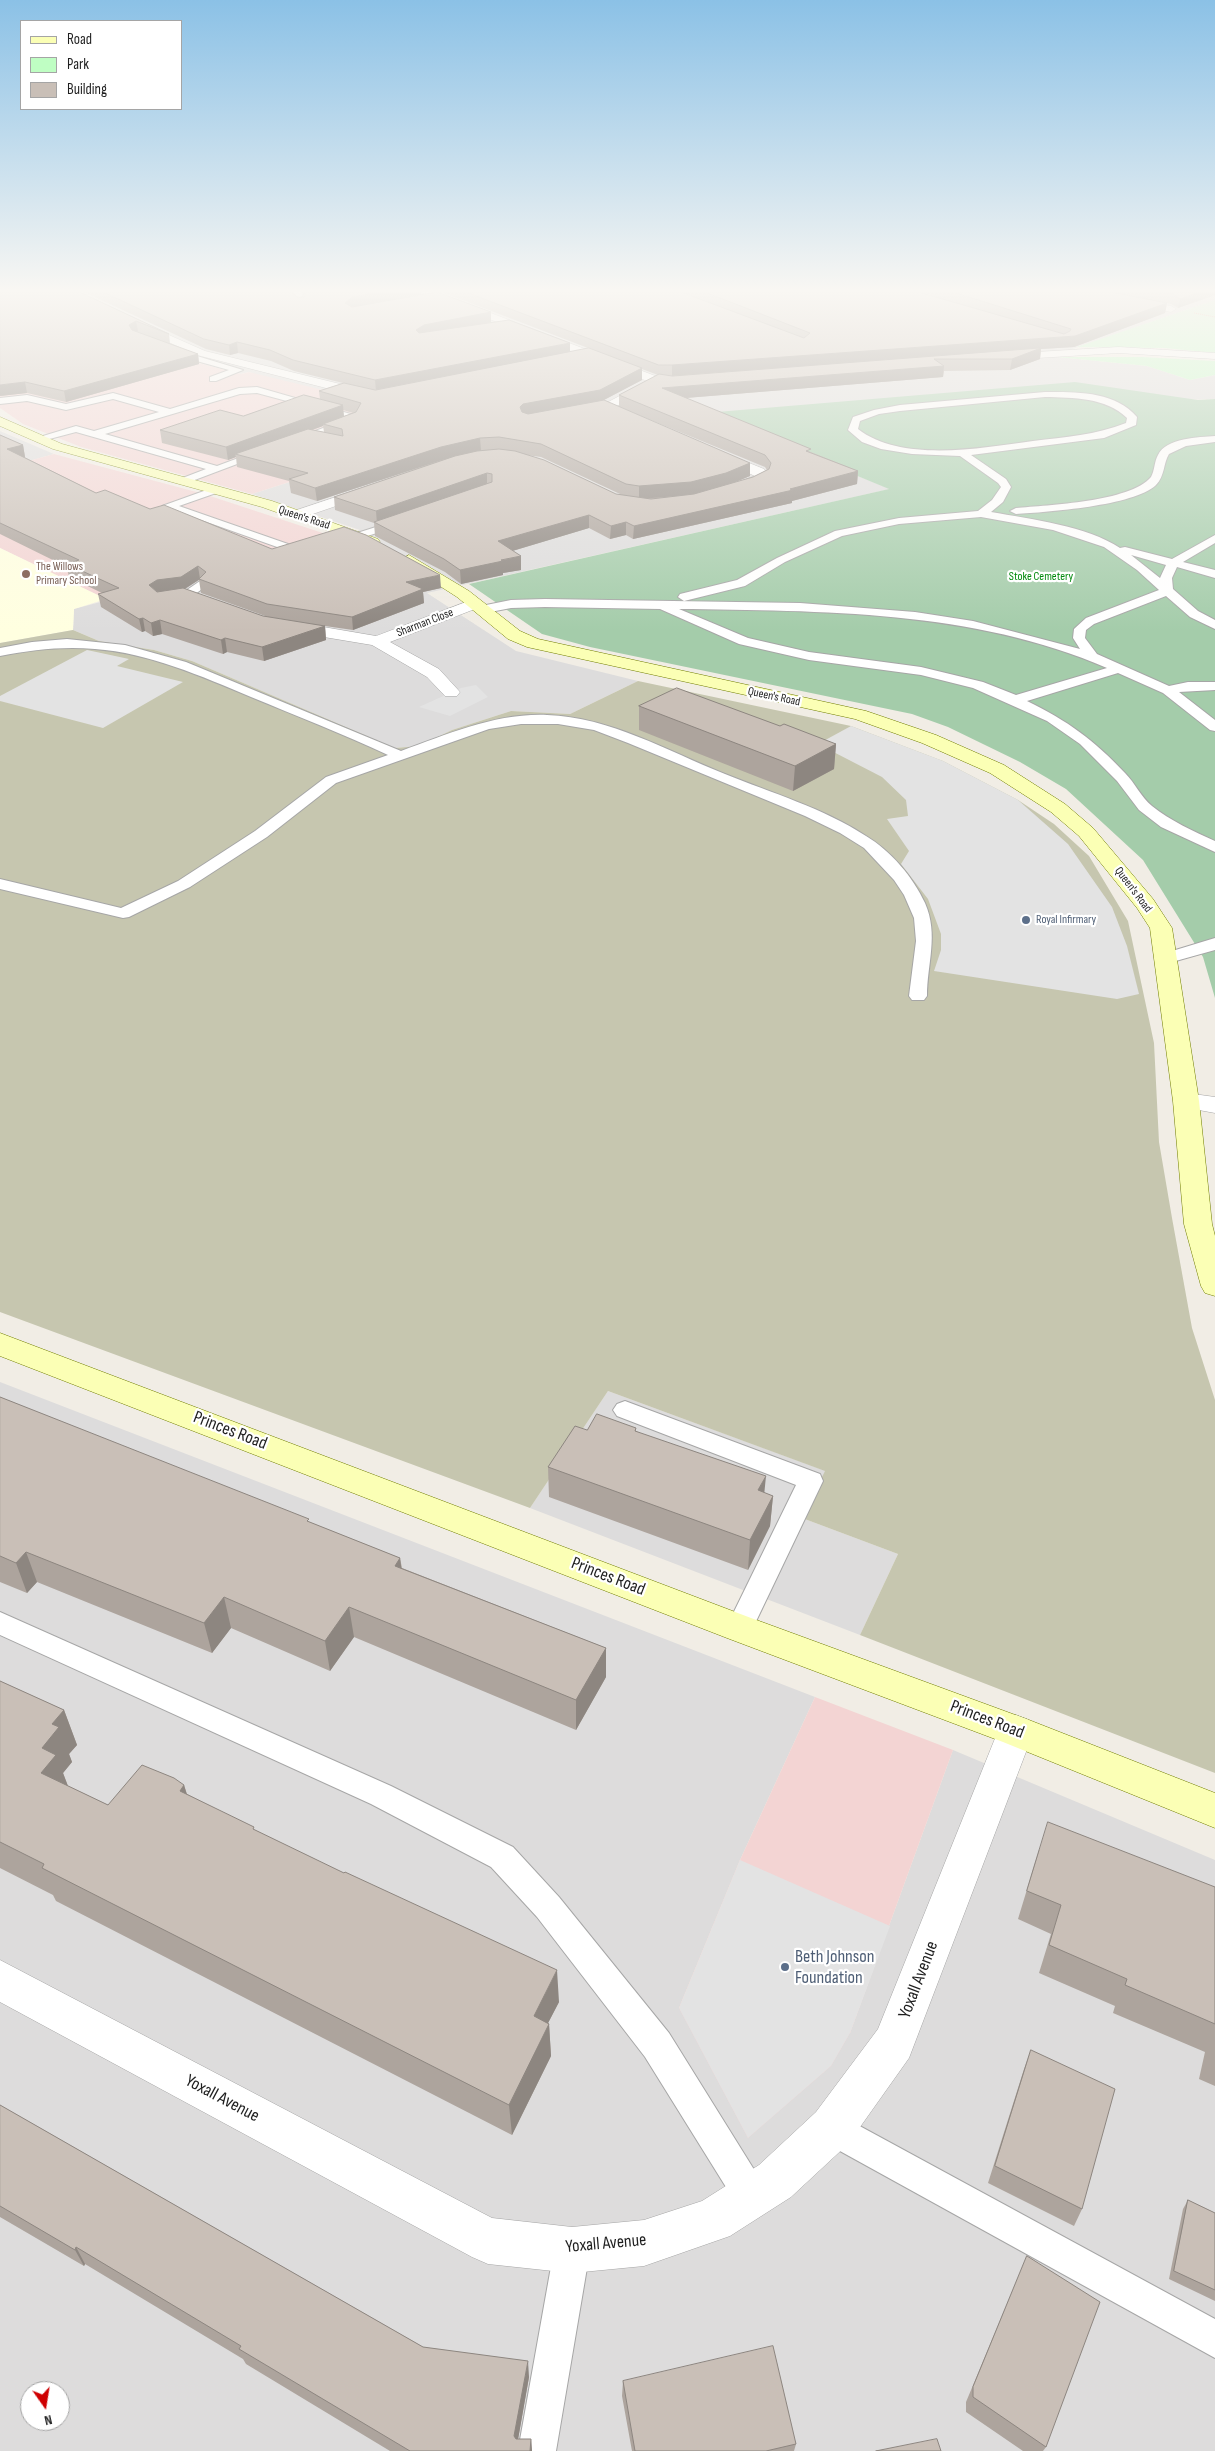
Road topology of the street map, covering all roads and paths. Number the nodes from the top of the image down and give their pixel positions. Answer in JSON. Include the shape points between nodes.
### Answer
{"nodes":[{"id":1,"x":50,"y":403,"type":"edge"},
{"id":2,"x":81,"y":403,"type":"edge"},
{"id":3,"x":140,"y":403,"type":"edge"},
{"id":4,"x":199,"y":403,"type":"edge"},
{"id":5,"x":306,"y":403,"type":"edge"},
{"id":6,"x":609,"y":403,"type":"edge"},
{"id":7,"x":953,"y":403,"type":"edge"},
{"id":8,"x":1109,"y":403,"type":"edge"},
{"id":9,"x":171,"y":412,"type":"junction"},
{"id":10,"x":0,"y":421,"type":"edge"},
{"id":11,"x":650,"y":426,"type":"edge"},
{"id":12,"x":96,"y":434,"type":"junction"},
{"id":13,"x":309,"y":437,"type":"junction"},
{"id":14,"x":1215,"y":439,"type":"edge"},
{"id":15,"x":38,"y":440,"type":"junction"},
{"id":16,"x":324,"y":441,"type":"edge"},
{"id":17,"x":705,"y":449,"type":"edge"},
{"id":18,"x":962,"y":453,"type":"junction"},
{"id":19,"x":217,"y":468,"type":"junction"},
{"id":20,"x":184,"y":481,"type":"junction"},
{"id":21,"x":386,"y":484,"type":"edge"},
{"id":22,"x":215,"y":490,"type":"junction"},
{"id":23,"x":719,"y":493,"type":"edge"},
{"id":24,"x":296,"y":514,"type":"junction"},
{"id":25,"x":980,"y":514,"type":"junction"},
{"id":26,"x":410,"y":520,"type":"edge"},
{"id":27,"x":358,"y":536,"type":"junction"},
{"id":28,"x":1215,"y":538,"type":"edge"},
{"id":29,"x":1108,"y":545,"type":"junction"},
{"id":30,"x":284,"y":546,"type":"edge"},
{"id":31,"x":1173,"y":563,"type":"junction"},
{"id":32,"x":1215,"y":574,"type":"edge"},
{"id":33,"x":1167,"y":591,"type":"junction"},
{"id":34,"x":198,"y":594,"type":"edge"},
{"id":35,"x":159,"y":599,"type":"edge"},
{"id":36,"x":654,"y":604,"type":"junction"},
{"id":37,"x":477,"y":607,"type":"junction"},
{"id":38,"x":275,"y":624,"type":"edge"},
{"id":39,"x":1215,"y":625,"type":"edge"},
{"id":40,"x":377,"y":641,"type":"junction"},
{"id":41,"x":0,"y":652,"type":"edge"},
{"id":42,"x":1092,"y":657,"type":"junction"},
{"id":43,"x":1119,"y":669,"type":"junction"},
{"id":44,"x":1215,"y":686,"type":"edge"},
{"id":45,"x":1168,"y":690,"type":"junction"},
{"id":46,"x":452,"y":692,"type":"dead end"},
{"id":47,"x":1014,"y":700,"type":"junction"},
{"id":48,"x":1215,"y":727,"type":"edge"},
{"id":49,"x":399,"y":755,"type":"junction"},
{"id":50,"x":1215,"y":847,"type":"edge"},
{"id":51,"x":0,"y":884,"type":"edge"},
{"id":52,"x":1215,"y":943,"type":"edge"},
{"id":53,"x":1165,"y":959,"type":"junction"},
{"id":54,"x":918,"y":996,"type":"dead end"},
{"id":55,"x":1186,"y":1102,"type":"junction"},
{"id":56,"x":1215,"y":1105,"type":"edge"},
{"id":57,"x":1215,"y":1286,"type":"edge"},
{"id":58,"x":0,"y":1344,"type":"edge"},
{"id":59,"x":625,"y":1410,"type":"dead end"},
{"id":60,"x":0,"y":1623,"type":"edge"},
{"id":61,"x":739,"y":1628,"type":"junction"},
{"id":62,"x":1016,"y":1731,"type":"junction"},
{"id":63,"x":1215,"y":1811,"type":"edge"},
{"id":64,"x":0,"y":1980,"type":"edge"},
{"id":65,"x":832,"y":2128,"type":"junction"},
{"id":66,"x":751,"y":2196,"type":"junction"},
{"id":67,"x":572,"y":2250,"type":"junction"},
{"id":68,"x":1215,"y":2339,"type":"edge"},
{"id":69,"x":538,"y":2451,"type":"edge"}],
"edges":[{"from":1,"to":2,"type":"lane","via":[[66,407]]},
{"from":3,"to":9,"type":"lane"},
{"from":4,"to":9,"type":"lane"},
{"from":5,"to":13,"type":"lane","via":[[356,417],[353,422]]},
{"from":6,"to":11,"type":"street","via":[[600,408]]},
{"from":7,"to":18,"type":"lane","via":[[864,415],[853,424],[853,430],[881,446],[929,453]]},
{"from":8,"to":18,"type":"lane","via":[[1130,413],[1133,421],[1125,429],[1104,435]]},
{"from":9,"to":12,"type":"lane"},
{"from":10,"to":15,"type":"street","name":"Queen's Road"},
{"from":12,"to":15,"type":"lane","via":[[76,429]]},
{"from":12,"to":19,"type":"lane"},
{"from":13,"to":16,"type":"lane"},
{"from":13,"to":19,"type":"lane"},
{"from":14,"to":25,"type":"lane","via":[[1168,449],[1162,454],[1158,476],[1150,484],[1108,501],[1079,507]]},
{"from":15,"to":20,"type":"street","name":"Queen's Road"},
{"from":17,"to":23,"type":"street","via":[[759,472],[762,477],[745,486]]},
{"from":18,"to":25,"type":"lane","via":[[1006,487],[1003,495]]},
{"from":19,"to":20,"type":"lane"},
{"from":20,"to":22,"type":"street","name":"Queen's Road"},
{"from":21,"to":24,"type":"street"},
{"from":22,"to":24,"type":"street","name":"Queen's Road"},
{"from":22,"to":30,"type":"lane","via":[[168,506]]},
{"from":24,"to":27,"type":"street","name":"Queen's Road"},
{"from":25,"to":29,"type":"lane","via":[[1055,527]]},
{"from":25,"to":36,"type":"lane","via":[[899,521],[839,533],[741,583]]},
{"from":26,"to":27,"type":"lane"},
{"from":27,"to":37,"type":"street","name":"Queen's Road","via":[[391,550],[463,594]]},
{"from":28,"to":31,"type":"lane"},
{"from":29,"to":31,"type":"lane"},
{"from":29,"to":33,"type":"lane","via":[[1124,554]]},
{"from":31,"to":32,"type":"lane"},
{"from":31,"to":33,"type":"lane","via":[[1166,578]]},
{"from":33,"to":39,"type":"lane","via":[[1194,614]]},
{"from":33,"to":42,"type":"lane","via":[[1090,621],[1080,629],[1079,638]]},
{"from":34,"to":35,"type":"lane"},
{"from":36,"to":37,"type":"lane"},
{"from":36,"to":42,"type":"lane","via":[[800,607],[915,616],[1040,640]]},
{"from":36,"to":47,"type":"lane","via":[[744,641],[809,656],[921,672],[978,685]]},
{"from":37,"to":40,"type":"street","name":"Sharman Close"},
{"from":37,"to":53,"type":"street","name":"Queen's Road","via":[[514,635],[533,643],[860,715],[929,739],[997,768],[1058,808],[1110,858],[1161,928]]},
{"from":38,"to":40,"type":"street","name":"Sharman Close"},
{"from":40,"to":46,"type":"street","name":"Sharman Close","via":[[441,672]]},
{"from":41,"to":49,"type":"lane","via":[[66,644],[143,653],[184,665]]},
{"from":42,"to":43,"type":"lane"},
{"from":43,"to":45,"type":"lane"},
{"from":43,"to":47,"type":"lane"},
{"from":44,"to":45,"type":"lane"},
{"from":45,"to":48,"type":"lane"},
{"from":47,"to":50,"type":"lane","via":[[1052,718],[1085,741],[1122,778],[1144,807],[1166,824]]},
{"from":49,"to":51,"type":"lane","via":[[331,780],[261,834],[184,884],[123,913]]},
{"from":49,"to":54,"type":"lane","via":[[510,720],[563,720],[606,730],[840,828],[877,851],[905,882],[917,903],[926,929],[926,949],[917,978]]},
{"from":52,"to":53,"type":"lane"},
{"from":53,"to":55,"type":"street","name":"Queen's Road"},
{"from":55,"to":56,"type":"street"},
{"from":55,"to":57,"type":"street","name":"Queen's Road","via":[[1198,1224]]},
{"from":58,"to":61,"type":"street","name":"Princes Road"},
{"from":59,"to":61,"type":"lane","via":[[811,1481]]},
{"from":60,"to":66,"type":"lane","via":[[381,1795],[502,1858],[548,1907],[657,2045]]},
{"from":61,"to":62,"type":"street","name":"Princes Road"},
{"from":62,"to":63,"type":"street","name":"Princes Road"},
{"from":62,"to":65,"type":"street","name":"Yoxall Avenue","via":[[894,2043]]},
{"from":64,"to":67,"type":"street","name":"Yoxall Avenue","via":[[488,2242]]},
{"from":65,"to":66,"type":"street","name":"Yoxall Avenue","via":[[775,2182]]},
{"from":65,"to":68,"type":"lane"},
{"from":66,"to":67,"type":"street","name":"Yoxall Avenue","via":[[714,2220],[644,2243]]},
{"from":67,"to":69,"type":"lane"}]}
